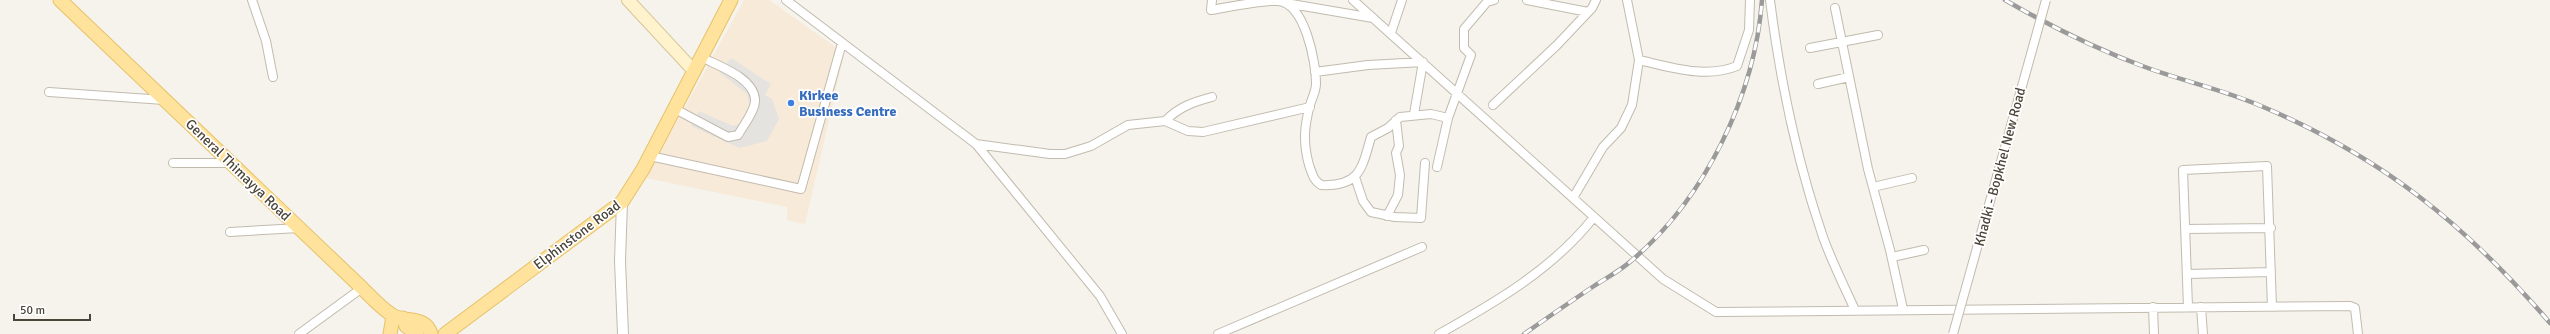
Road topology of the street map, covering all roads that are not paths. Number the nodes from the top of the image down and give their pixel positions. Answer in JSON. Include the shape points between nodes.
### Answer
{"nodes":[{"id":1,"x":60,"y":0,"type":"edge"},
{"id":2,"x":252,"y":0,"type":"edge"},
{"id":3,"x":628,"y":0,"type":"edge"},
{"id":4,"x":731,"y":0,"type":"edge"},
{"id":5,"x":786,"y":0,"type":"edge"},
{"id":6,"x":1212,"y":0,"type":"edge"},
{"id":7,"x":1353,"y":0,"type":"edge"},
{"id":8,"x":1402,"y":0,"type":"edge"},
{"id":9,"x":1494,"y":0,"type":"edge"},
{"id":10,"x":1527,"y":0,"type":"edge"},
{"id":11,"x":1596,"y":0,"type":"edge"},
{"id":12,"x":1627,"y":0,"type":"edge"},
{"id":13,"x":1750,"y":0,"type":"edge"},
{"id":14,"x":1770,"y":0,"type":"edge"},
{"id":15,"x":2046,"y":0,"type":"edge"},
{"id":16,"x":1284,"y":2,"type":"junction"},
{"id":17,"x":1835,"y":8,"type":"dead end"},
{"id":18,"x":1588,"y":12,"type":"junction"},
{"id":19,"x":1374,"y":18,"type":"junction"},
{"id":20,"x":1391,"y":33,"type":"junction"},
{"id":21,"x":1878,"y":34,"type":"dead end"},
{"id":22,"x":1842,"y":42,"type":"junction"},
{"id":23,"x":842,"y":43,"type":"junction"},
{"id":24,"x":1810,"y":48,"type":"dead end"},
{"id":25,"x":701,"y":57,"type":"junction"},
{"id":26,"x":1639,"y":60,"type":"junction"},
{"id":27,"x":1423,"y":62,"type":"junction"},
{"id":28,"x":694,"y":70,"type":"junction"},
{"id":29,"x":1315,"y":72,"type":"junction"},
{"id":30,"x":273,"y":77,"type":"dead end"},
{"id":31,"x":1849,"y":78,"type":"junction"},
{"id":32,"x":1818,"y":84,"type":"dead end"},
{"id":33,"x":49,"y":92,"type":"dead end"},
{"id":34,"x":1458,"y":93,"type":"junction"},
{"id":35,"x":1212,"y":97,"type":"dead end"},
{"id":36,"x":165,"y":100,"type":"junction"},
{"id":37,"x":1493,"y":105,"type":"dead end"},
{"id":38,"x":1310,"y":107,"type":"junction"},
{"id":39,"x":675,"y":109,"type":"junction"},
{"id":40,"x":1414,"y":114,"type":"junction"},
{"id":41,"x":1448,"y":118,"type":"junction"},
{"id":42,"x":1396,"y":120,"type":"junction"},
{"id":43,"x":1165,"y":122,"type":"junction"},
{"id":44,"x":976,"y":144,"type":"junction"},
{"id":45,"x":650,"y":156,"type":"junction"},
{"id":46,"x":173,"y":163,"type":"dead end"},
{"id":47,"x":231,"y":163,"type":"junction"},
{"id":48,"x":1424,"y":163,"type":"dead end"},
{"id":49,"x":1437,"y":167,"type":"dead end"},
{"id":50,"x":1355,"y":177,"type":"junction"},
{"id":51,"x":1912,"y":178,"type":"dead end"},
{"id":52,"x":1873,"y":187,"type":"junction"},
{"id":53,"x":1573,"y":198,"type":"junction"},
{"id":54,"x":622,"y":202,"type":"junction"},
{"id":55,"x":1387,"y":216,"type":"junction"},
{"id":56,"x":1594,"y":217,"type":"junction"},
{"id":57,"x":299,"y":228,"type":"junction"},
{"id":58,"x":2271,"y":228,"type":"junction"},
{"id":59,"x":2185,"y":229,"type":"junction"},
{"id":60,"x":230,"y":232,"type":"dead end"},
{"id":61,"x":1422,"y":247,"type":"dead end"},
{"id":62,"x":1924,"y":250,"type":"dead end"},
{"id":63,"x":1892,"y":257,"type":"junction"},
{"id":64,"x":2271,"y":272,"type":"junction"},
{"id":65,"x":2187,"y":274,"type":"junction"},
{"id":66,"x":362,"y":288,"type":"junction"},
{"id":67,"x":2153,"y":307,"type":"junction"},
{"id":68,"x":2188,"y":307,"type":"junction"},
{"id":69,"x":2201,"y":307,"type":"junction"},
{"id":70,"x":2272,"y":307,"type":"junction"},
{"id":71,"x":1903,"y":309,"type":"junction"},
{"id":72,"x":1855,"y":310,"type":"junction"},
{"id":73,"x":398,"y":317,"type":"junction"},
{"id":74,"x":1231,"y":332,"type":"edge"},
{"id":75,"x":299,"y":334,"type":"edge"},
{"id":76,"x":390,"y":334,"type":"edge"},
{"id":77,"x":417,"y":334,"type":"edge"},
{"id":78,"x":431,"y":334,"type":"edge"},
{"id":79,"x":445,"y":334,"type":"edge"},
{"id":80,"x":623,"y":334,"type":"edge"},
{"id":81,"x":1122,"y":334,"type":"edge"},
{"id":82,"x":1218,"y":334,"type":"edge"},
{"id":83,"x":1438,"y":334,"type":"edge"},
{"id":84,"x":1953,"y":334,"type":"edge"},
{"id":85,"x":2154,"y":334,"type":"edge"},
{"id":86,"x":2203,"y":334,"type":"edge"},
{"id":87,"x":2358,"y":334,"type":"edge"}],
"edges":[{"from":1,"to":36,"type":"main road","name":"General Thimayya Road"},
{"from":2,"to":30,"type":"street","via":[[266,41]]},
{"from":3,"to":28,"type":"main road"},
{"from":4,"to":25,"type":"main road","name":"Elphinstone Road"},
{"from":5,"to":23,"type":"street"},
{"from":6,"to":16,"type":"street","via":[[1211,10],[1278,0]]},
{"from":7,"to":19,"type":"street"},
{"from":8,"to":20,"type":"street"},
{"from":9,"to":34,"type":"street","via":[[1487,2],[1464,29],[1464,48],[1471,55]]},
{"from":10,"to":18,"type":"street"},
{"from":11,"to":18,"type":"street"},
{"from":12,"to":26,"type":"street"},
{"from":13,"to":26,"type":"street","via":[[1748,30],[1737,66],[1699,71]]},
{"from":14,"to":72,"type":"street","via":[[1778,63],[1798,150],[1823,238]]},
{"from":15,"to":84,"type":"street","name":"Khadki - Bopkhel New Road","bridge":true},
{"from":16,"to":19,"type":"street"},
{"from":16,"to":29,"type":"street","via":[[1298,14],[1312,53]]},
{"from":17,"to":22,"type":"street"},
{"from":18,"to":37,"type":"street"},
{"from":19,"to":20,"type":"street"},
{"from":20,"to":27,"type":"street"},
{"from":21,"to":22,"type":"street"},
{"from":22,"to":24,"type":"street"},
{"from":22,"to":31,"type":"street"},
{"from":23,"to":44,"type":"street"},
{"from":23,"to":45,"type":"street","via":[[801,189]]},
{"from":25,"to":28,"type":"main road","name":"Elphinstone Road"},
{"from":25,"to":39,"type":"street","via":[[739,77],[750,86],[755,100],[751,112],[738,135],[728,137]]},
{"from":26,"to":53,"type":"street","via":[[1632,105],[1621,128],[1603,147]]},
{"from":27,"to":29,"type":"street","via":[[1368,65]]},
{"from":27,"to":34,"type":"street"},
{"from":27,"to":40,"type":"street"},
{"from":28,"to":39,"type":"main road","name":"Elphinstone Road"},
{"from":29,"to":38,"type":"street","via":[[1316,86]]},
{"from":31,"to":32,"type":"street"},
{"from":31,"to":52,"type":"street"},
{"from":33,"to":36,"type":"street"},
{"from":34,"to":41,"type":"street"},
{"from":34,"to":53,"type":"street"},
{"from":35,"to":43,"type":"street","via":[[1189,103],[1173,113]]},
{"from":36,"to":47,"type":"main road","name":"General Thimayya Road"},
{"from":38,"to":43,"type":"street","via":[[1203,132],[1188,131]]},
{"from":38,"to":50,"type":"street","via":[[1304,141],[1316,182],[1326,185]]},
{"from":39,"to":45,"type":"main road","name":"Elphinstone Road"},
{"from":40,"to":41,"type":"street"},
{"from":40,"to":42,"type":"street"},
{"from":41,"to":49,"type":"street"},
{"from":42,"to":50,"type":"street","via":[[1371,138],[1361,171]]},
{"from":42,"to":55,"type":"street","via":[[1399,146],[1396,154],[1400,175],[1398,195]]},
{"from":43,"to":44,"type":"street","via":[[1128,125],[1091,146],[1065,154]]},
{"from":44,"to":81,"type":"street","via":[[1100,296]]},
{"from":45,"to":54,"type":"main road","name":"Elphinstone Road"},
{"from":46,"to":47,"type":"street"},
{"from":47,"to":57,"type":"main road","name":"General Thimayya Road"},
{"from":48,"to":55,"type":"street","via":[[1421,218]]},
{"from":50,"to":55,"type":"street","via":[[1363,201],[1372,212]]},
{"from":51,"to":52,"type":"street"},
{"from":52,"to":63,"type":"street"},
{"from":53,"to":56,"type":"street"},
{"from":54,"to":79,"type":"main road","name":"Elphinstone Road"},
{"from":54,"to":80,"type":"street","via":[[620,261]]},
{"from":56,"to":72,"type":"street","via":[[1664,279],[1716,312]]},
{"from":56,"to":83,"type":"street","via":[[1568,248],[1539,271],[1488,306]]},
{"from":57,"to":60,"type":"street"},
{"from":57,"to":66,"type":"main road","name":"General Thimayya Road"},
{"from":58,"to":59,"type":"street"},
{"from":58,"to":59,"type":"street","via":[[2267,166],[2184,170]]},
{"from":58,"to":64,"type":"street"},
{"from":59,"to":65,"type":"street"},
{"from":61,"to":74,"type":"street"},
{"from":62,"to":63,"type":"street"},
{"from":63,"to":71,"type":"street"},
{"from":64,"to":65,"type":"street"},
{"from":64,"to":70,"type":"street"},
{"from":65,"to":68,"type":"street"},
{"from":66,"to":73,"type":"main road","name":"General Thimayya Road"},
{"from":66,"to":75,"type":"street"},
{"from":67,"to":68,"type":"street"},
{"from":67,"to":71,"type":"street"},
{"from":67,"to":85,"type":"street"},
{"from":68,"to":69,"type":"street"},
{"from":69,"to":70,"type":"street"},
{"from":69,"to":86,"type":"street"},
{"from":70,"to":87,"type":"street","via":[[2350,306],[2355,308]]},
{"from":71,"to":72,"type":"street"},
{"from":73,"to":76,"type":"main road"},
{"from":73,"to":77,"type":"main road","name":"General Thimayya Road"},
{"from":73,"to":78,"type":"main road","via":[[415,318],[429,329]]},
{"from":74,"to":82,"type":"street"}]}
